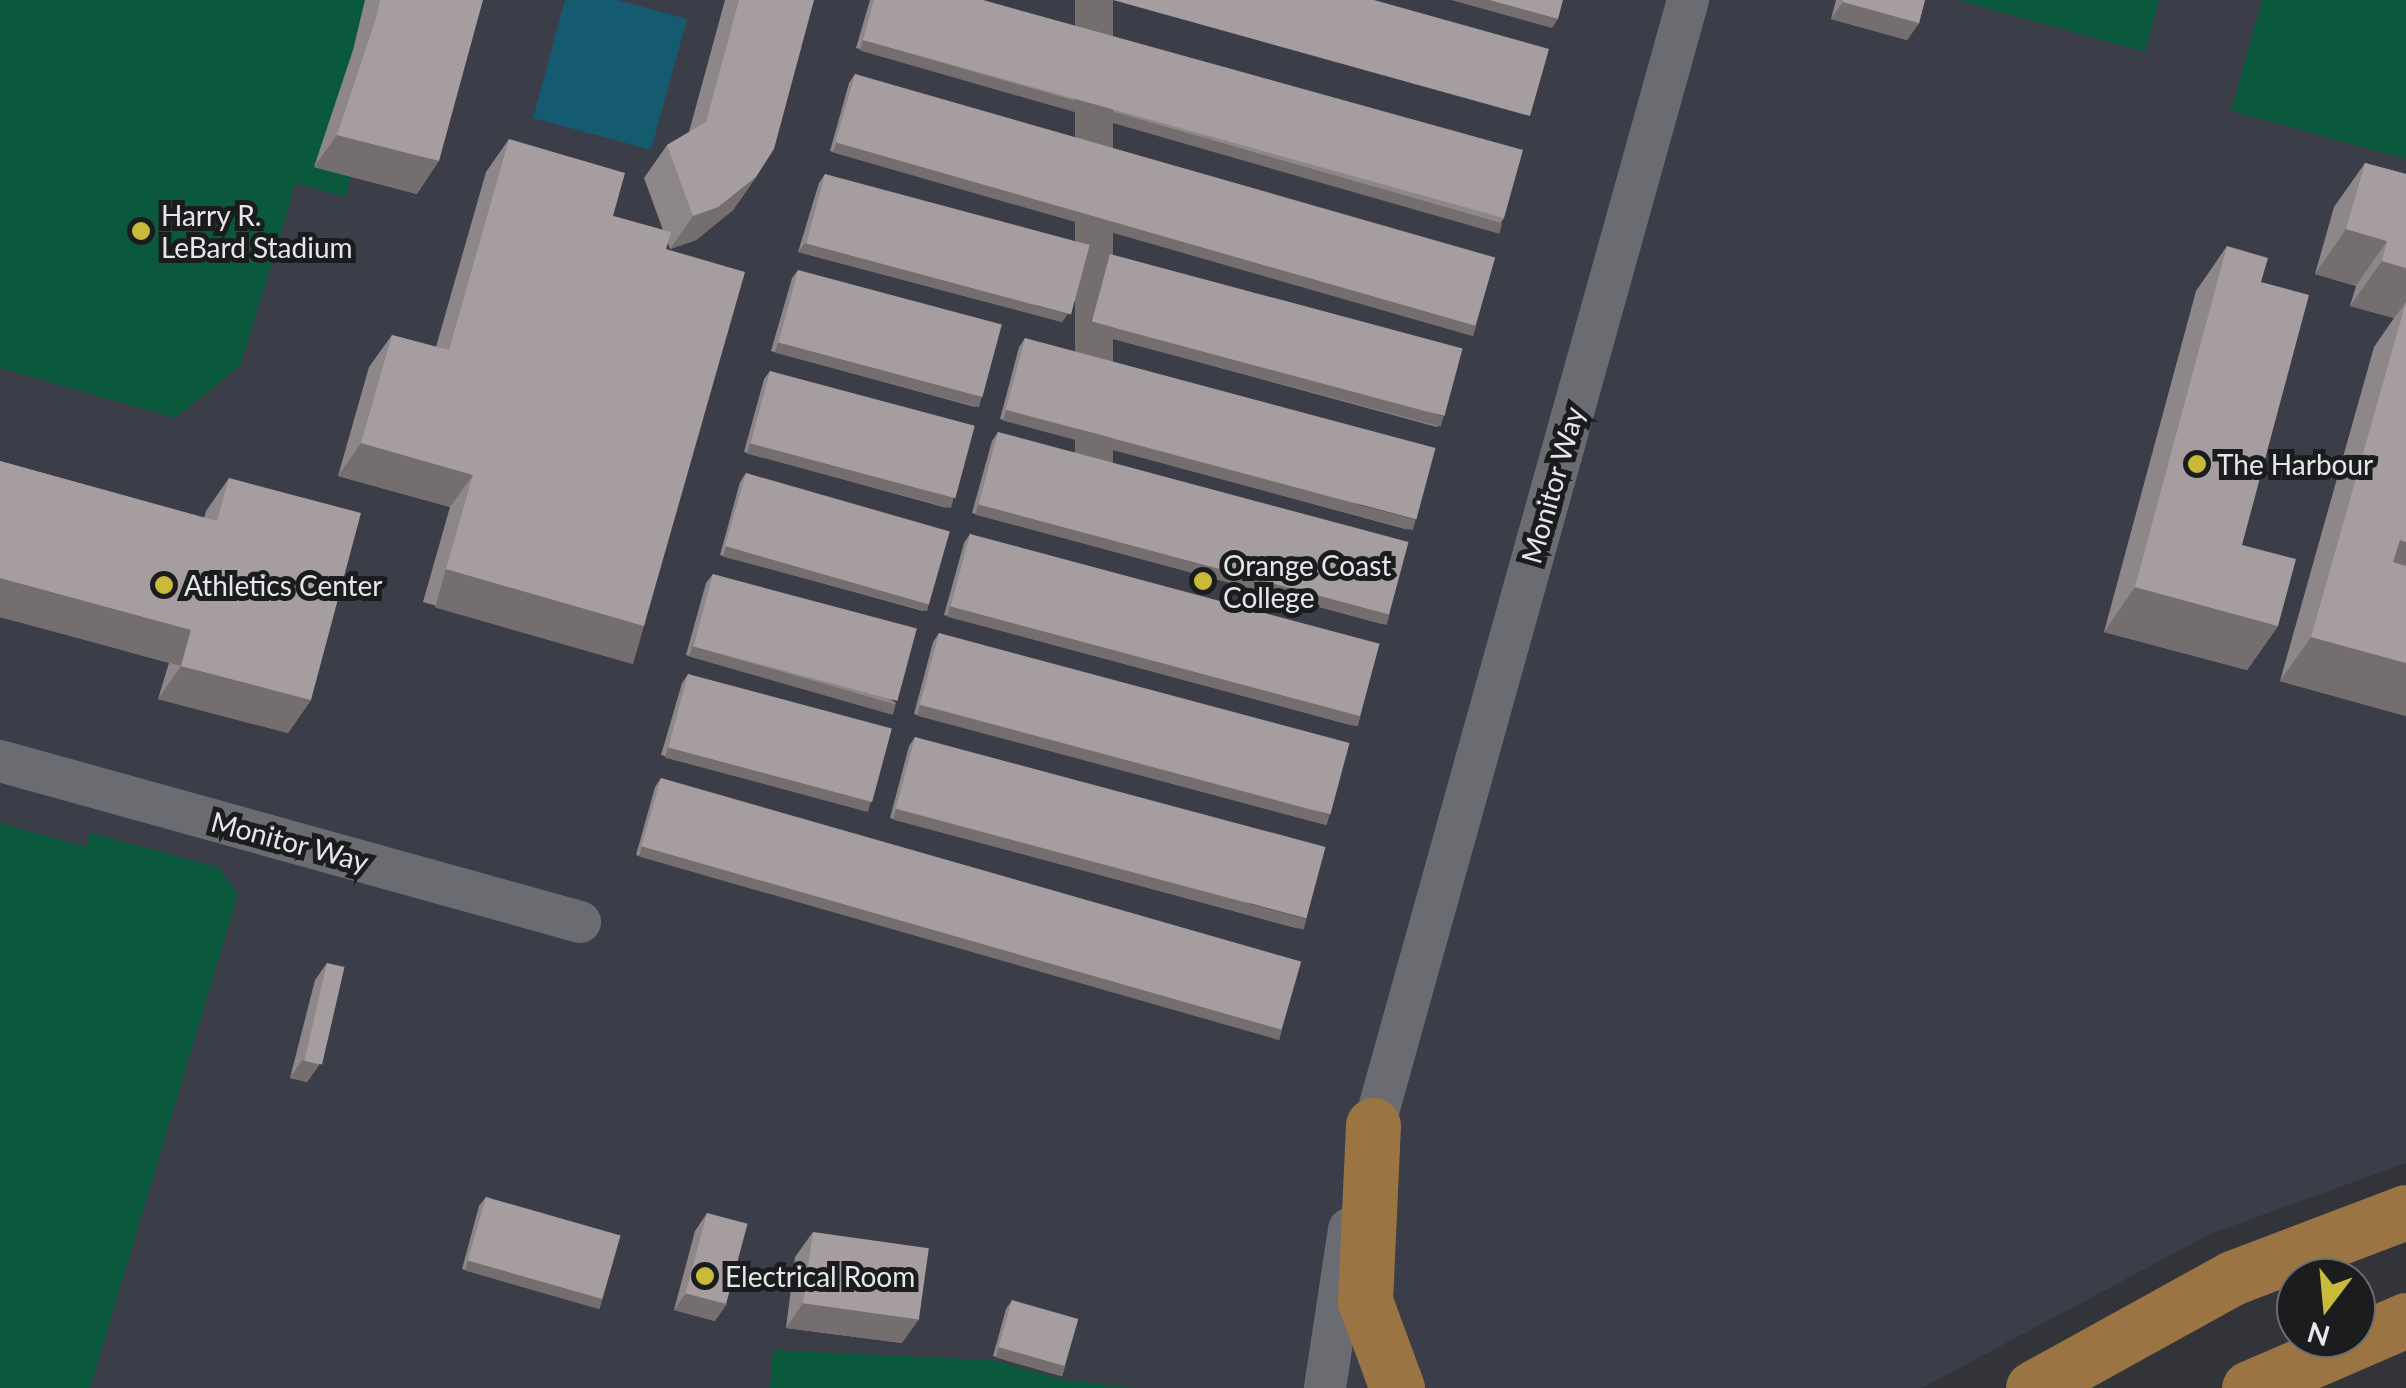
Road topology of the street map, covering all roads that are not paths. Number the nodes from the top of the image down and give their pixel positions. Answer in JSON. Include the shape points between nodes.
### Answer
{"nodes":[{"id":1,"x":1688,"y":0,"type":"edge"},
{"id":2,"x":0,"y":761,"type":"edge"},
{"id":3,"x":580,"y":922,"type":"dead end"},
{"id":4,"x":1373,"y":1125,"type":"junction"},
{"id":5,"x":2406,"y":1212,"type":"edge"},
{"id":6,"x":2406,"y":1320,"type":"edge"},
{"id":7,"x":1325,"y":1388,"type":"edge"},
{"id":8,"x":1398,"y":1388,"type":"edge"},
{"id":9,"x":2033,"y":1388,"type":"edge"},
{"id":10,"x":2249,"y":1388,"type":"edge"}],
"edges":[{"from":1,"to":4,"type":"street","name":"Monitor Way"},
{"from":2,"to":3,"type":"street","name":"Monitor Way"},
{"from":4,"to":7,"type":"street","name":"Monitor Way","via":[[1340,1268]]},
{"from":4,"to":8,"type":"main road","via":[[1365,1301]]},
{"from":5,"to":9,"type":"main road","via":[[2232,1278]]},
{"from":6,"to":10,"type":"main road"}]}
